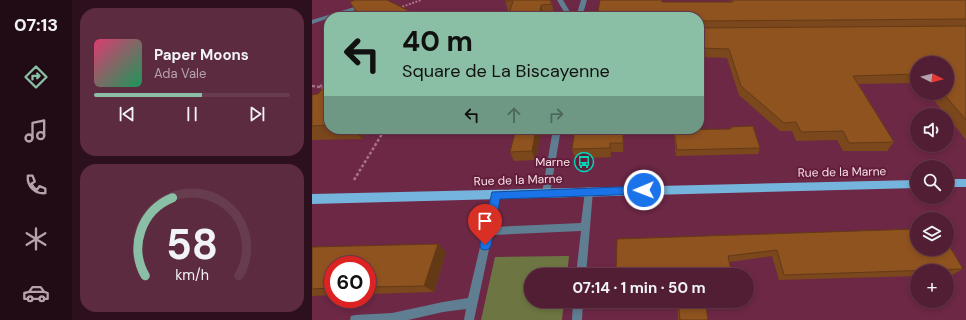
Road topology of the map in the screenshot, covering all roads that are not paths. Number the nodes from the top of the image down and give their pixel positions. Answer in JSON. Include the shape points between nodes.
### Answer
{"nodes":[{"id":1,"x":382,"y":0,"type":"edge"},
{"id":2,"x":560,"y":0,"type":"edge"},
{"id":3,"x":584,"y":0,"type":"edge"},
{"id":4,"x":344,"y":12,"type":"edge"},
{"id":5,"x":567,"y":12,"type":"edge"},
{"id":6,"x":580,"y":12,"type":"edge"},
{"id":7,"x":324,"y":18,"type":"edge"},
{"id":8,"x":312,"y":22,"type":"edge"},
{"id":9,"x":556,"y":134,"type":"edge"},
{"id":10,"x":966,"y":182,"type":"edge"},
{"id":11,"x":954,"y":183,"type":"edge"},
{"id":12,"x":910,"y":184,"type":"edge"},
{"id":13,"x":588,"y":191,"type":"junction"},
{"id":14,"x":546,"y":193,"type":"junction"},
{"id":15,"x":496,"y":195,"type":"junction"},
{"id":16,"x":312,"y":199,"type":"edge"},
{"id":17,"x":585,"y":227,"type":"junction"},
{"id":18,"x":488,"y":231,"type":"junction"},
{"id":19,"x":582,"y":268,"type":"edge"},
{"id":20,"x":473,"y":303,"type":"junction"},
{"id":21,"x":578,"y":308,"type":"edge"},
{"id":22,"x":355,"y":320,"type":"edge"},
{"id":23,"x":469,"y":320,"type":"edge"},
{"id":24,"x":577,"y":320,"type":"edge"}],
"edges":[{"from":1,"to":4,"type":"street"},
{"from":2,"to":5,"type":"street"},
{"from":3,"to":6,"type":"street"},
{"from":7,"to":8,"type":"street"},
{"from":9,"to":14,"type":"street"},
{"from":10,"to":11,"type":"main road"},
{"from":12,"to":13,"type":"main road","name":"Rue de la Marne"},
{"from":13,"to":14,"type":"main road","name":"Rue de la Marne"},
{"from":13,"to":17,"type":"street"},
{"from":14,"to":15,"type":"main road","name":"Rue de la Marne"},
{"from":15,"to":16,"type":"main road","name":"Rue de la Marne"},
{"from":15,"to":18,"type":"street"},
{"from":17,"to":18,"type":"street"},
{"from":17,"to":19,"type":"street"},
{"from":18,"to":20,"type":"street"},
{"from":20,"to":22,"type":"street","via":[[392,318]]},
{"from":20,"to":23,"type":"street"},
{"from":21,"to":24,"type":"street"}]}
